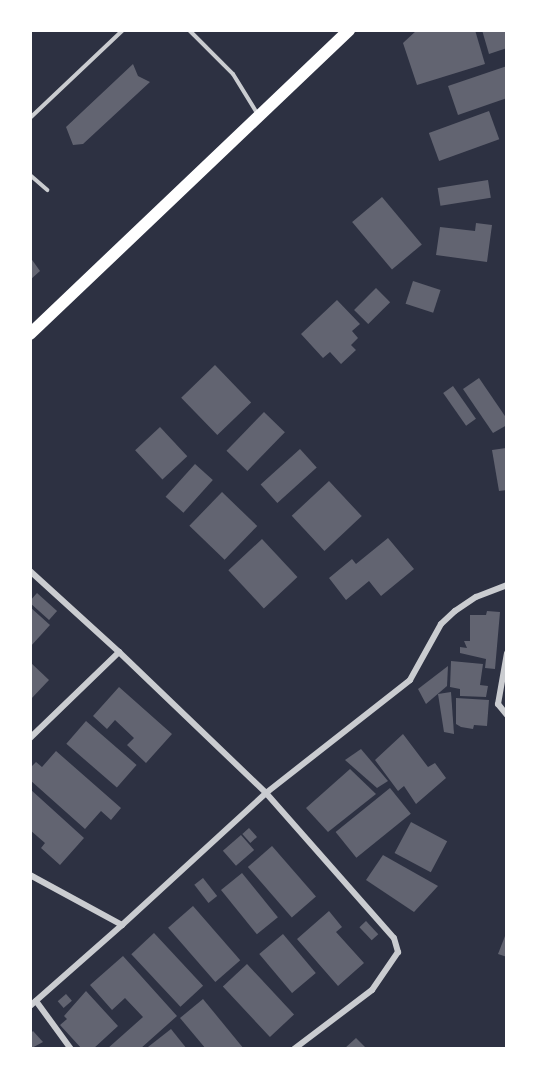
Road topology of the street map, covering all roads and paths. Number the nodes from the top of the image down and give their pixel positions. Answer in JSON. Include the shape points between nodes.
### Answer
{"nodes":[{"id":1,"x":123,"y":30,"type":"edge"},
{"id":2,"x":189,"y":30,"type":"edge"},
{"id":3,"x":345,"y":32,"type":"edge"},
{"id":4,"x":259,"y":117,"type":"junction"},
{"id":5,"x":30,"y":118,"type":"edge"},
{"id":6,"x":30,"y":176,"type":"edge"},
{"id":7,"x":47,"y":190,"type":"dead end"},
{"id":8,"x":30,"y":334,"type":"edge"},
{"id":9,"x":30,"y":571,"type":"edge"},
{"id":10,"x":507,"y":585,"type":"edge"},
{"id":11,"x":119,"y":652,"type":"junction"},
{"id":12,"x":507,"y":653,"type":"edge"},
{"id":13,"x":507,"y":715,"type":"edge"},
{"id":14,"x":30,"y":738,"type":"edge"},
{"id":15,"x":266,"y":793,"type":"junction"},
{"id":16,"x":30,"y":875,"type":"edge"},
{"id":17,"x":122,"y":926,"type":"junction"},
{"id":18,"x":36,"y":1001,"type":"junction"},
{"id":19,"x":30,"y":1006,"type":"edge"},
{"id":20,"x":71,"y":1049,"type":"edge"},
{"id":21,"x":294,"y":1049,"type":"edge"}],
"edges":[{"from":1,"to":5,"type":"lane"},
{"from":2,"to":4,"type":"lane","via":[[233,74]]},
{"from":3,"to":4,"type":"highway"},
{"from":4,"to":8,"type":"highway"},
{"from":6,"to":7,"type":"lane"},
{"from":9,"to":11,"type":"street"},
{"from":10,"to":15,"type":"street","via":[[476,597],[455,611],[441,624],[410,680]]},
{"from":11,"to":14,"type":"street"},
{"from":11,"to":15,"type":"street"},
{"from":12,"to":13,"type":"street","via":[[498,704]]},
{"from":15,"to":17,"type":"street"},
{"from":15,"to":21,"type":"street","via":[[394,938],[398,952],[372,990]]},
{"from":16,"to":17,"type":"street"},
{"from":17,"to":18,"type":"street"},
{"from":18,"to":19,"type":"street"},
{"from":18,"to":20,"type":"street"}]}
